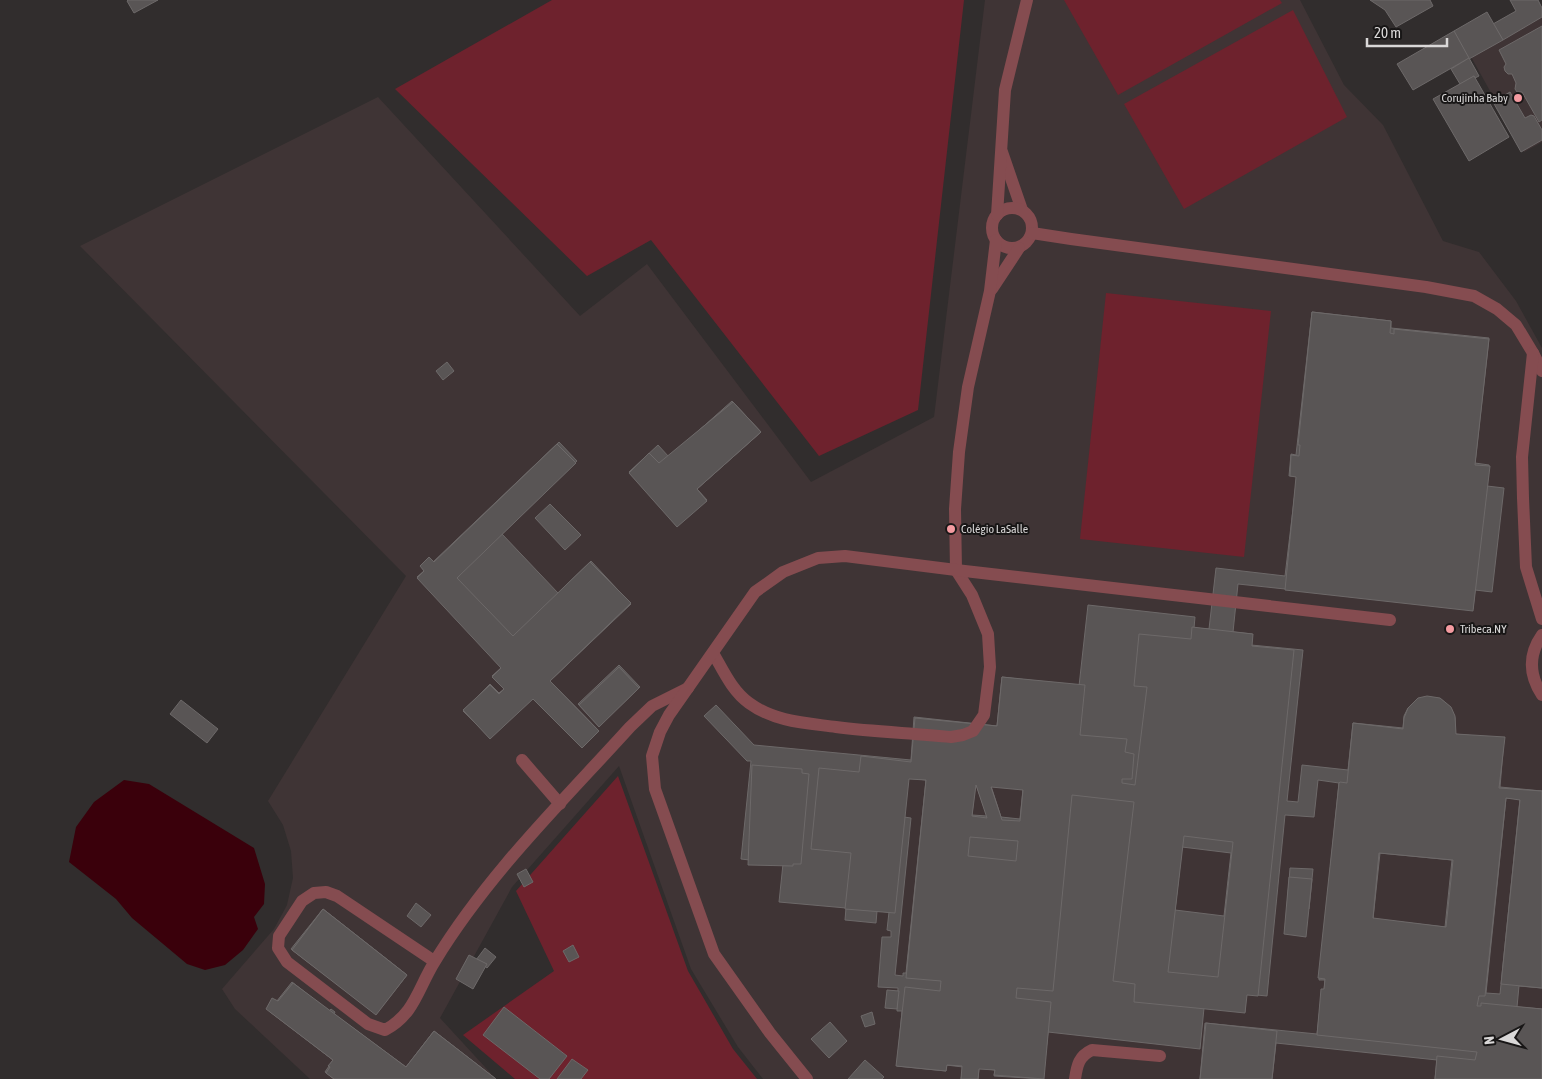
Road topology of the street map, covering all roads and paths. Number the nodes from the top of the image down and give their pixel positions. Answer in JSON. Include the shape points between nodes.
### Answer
{"nodes":[{"id":1,"x":1027,"y":0,"type":"edge"},
{"id":2,"x":1000,"y":145,"type":"junction"},
{"id":3,"x":1022,"y":210,"type":"junction"},
{"id":4,"x":997,"y":215,"type":"junction"},
{"id":5,"x":1032,"y":233,"type":"junction"},
{"id":6,"x":996,"y":240,"type":"junction"},
{"id":7,"x":1019,"y":248,"type":"junction"},
{"id":8,"x":990,"y":291,"type":"junction"},
{"id":9,"x":1533,"y":353,"type":"junction"},
{"id":10,"x":1542,"y":371,"type":"edge"},
{"id":11,"x":956,"y":570,"type":"junction"},
{"id":12,"x":1542,"y":619,"type":"edge"},
{"id":13,"x":1390,"y":620,"type":"dead end"},
{"id":14,"x":1542,"y":636,"type":"edge"},
{"id":15,"x":713,"y":653,"type":"junction"},
{"id":16,"x":688,"y":688,"type":"junction"},
{"id":17,"x":1542,"y":695,"type":"edge"},
{"id":18,"x":522,"y":760,"type":"dead end"},
{"id":19,"x":560,"y":804,"type":"junction"},
{"id":20,"x":434,"y":961,"type":"junction"},
{"id":21,"x":1160,"y":1056,"type":"dead end"},
{"id":22,"x":807,"y":1079,"type":"edge"},
{"id":23,"x":1075,"y":1079,"type":"edge"}],
"edges":[{"from":1,"to":2,"type":"lane","via":[[1005,90]]},
{"from":2,"to":3,"type":"lane"},
{"from":2,"to":4,"type":"lane"},
{"from":3,"to":4,"type":"lane","via":[[1005,209]]},
{"from":3,"to":5,"type":"lane","via":[[1032,222]]},
{"from":4,"to":6,"type":"lane","via":[[992,224],[992,235]]},
{"from":5,"to":7,"type":"lane","via":[[1028,242]]},
{"from":5,"to":9,"type":"lane","via":[[1474,296],[1516,324]]},
{"from":6,"to":7,"type":"lane","via":[[1008,249]]},
{"from":6,"to":8,"type":"lane"},
{"from":7,"to":8,"type":"lane"},
{"from":8,"to":11,"type":"lane","via":[[968,387],[959,452],[955,509]]},
{"from":9,"to":10,"type":"lane"},
{"from":9,"to":12,"type":"lane","via":[[1522,457],[1523,498],[1526,567]]},
{"from":11,"to":13,"type":"lane"},
{"from":11,"to":15,"type":"lane","via":[[845,556],[818,558],[783,572],[755,592]]},
{"from":11,"to":15,"type":"lane","via":[[972,595],[988,634],[990,667],[984,716],[973,731],[963,735],[951,737],[870,731],[778,718],[748,703],[737,693]]},
{"from":14,"to":17,"type":"lane","via":[[1532,656],[1531,670]]},
{"from":15,"to":16,"type":"lane"},
{"from":16,"to":19,"type":"lane","via":[[652,706]]},
{"from":16,"to":22,"type":"lane","via":[[669,714],[652,756],[655,789],[714,954]]},
{"from":18,"to":19,"type":"lane"},
{"from":19,"to":20,"type":"lane","via":[[476,898]]},
{"from":20,"to":20,"type":"lane","via":[[411,1007],[397,1023],[385,1030],[368,1024],[287,962],[278,948],[279,936],[302,901],[314,893],[326,892],[337,896]]},
{"from":21,"to":23,"type":"lane","via":[[1092,1050],[1080,1058]]}]}
